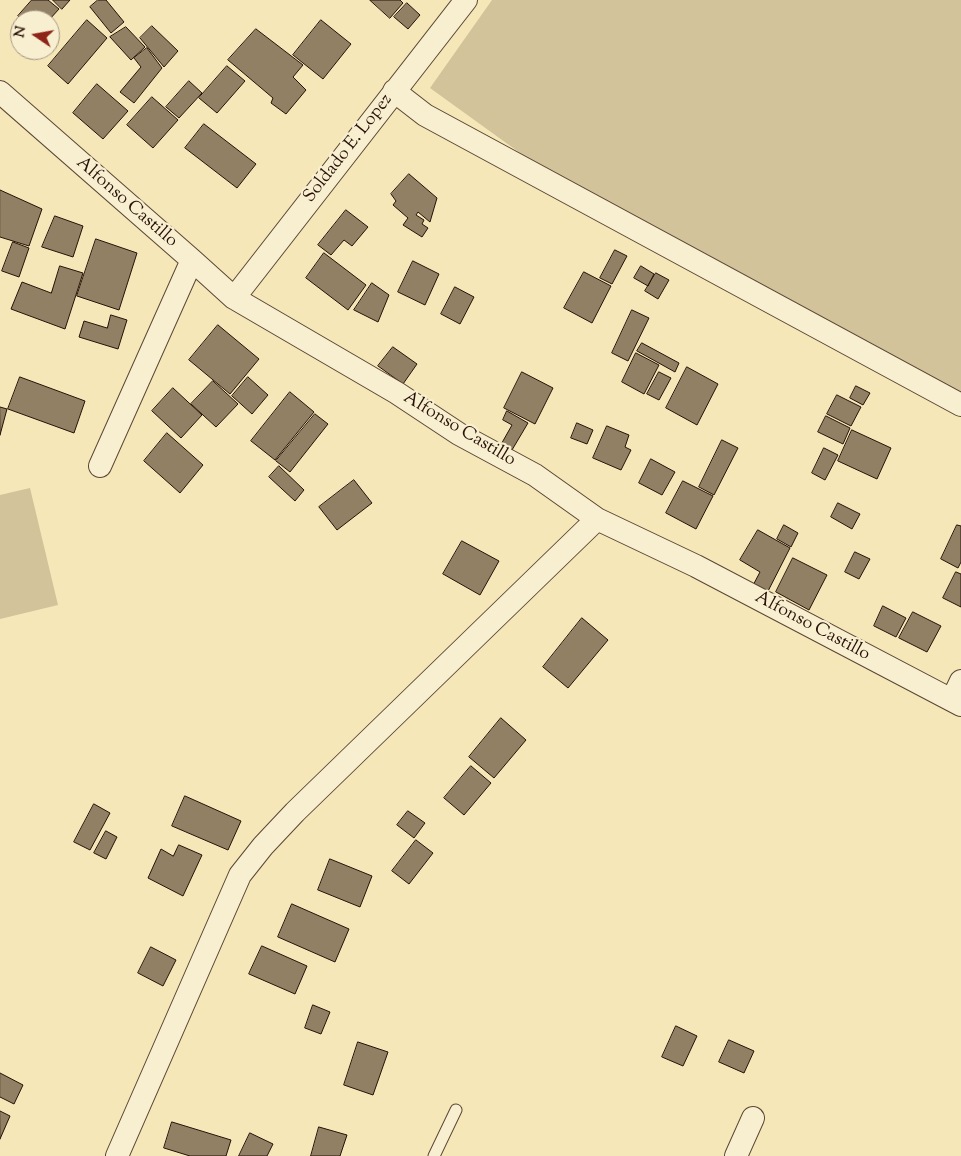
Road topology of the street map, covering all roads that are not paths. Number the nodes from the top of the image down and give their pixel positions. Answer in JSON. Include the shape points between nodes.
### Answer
{"nodes":[{"id":1,"x":466,"y":0,"type":"edge"},
{"id":2,"x":394,"y":91,"type":"junction"},
{"id":3,"x":0,"y":92,"type":"edge"},
{"id":4,"x":192,"y":260,"type":"junction"},
{"id":5,"x":234,"y":298,"type":"junction"},
{"id":6,"x":961,"y":405,"type":"edge"},
{"id":7,"x":100,"y":466,"type":"dead end"},
{"id":8,"x":597,"y":518,"type":"junction"},
{"id":9,"x":958,"y":695,"type":"edge"},
{"id":10,"x":456,"y":1110,"type":"dead end"},
{"id":11,"x":753,"y":1118,"type":"dead end"},
{"id":12,"x":117,"y":1156,"type":"edge"},
{"id":13,"x":434,"y":1156,"type":"edge"},
{"id":14,"x":736,"y":1156,"type":"edge"}],
"edges":[{"from":1,"to":2,"type":"street","name":"Soldado E. Lopez"},
{"from":2,"to":5,"type":"street","name":"Soldado E. Lopez"},
{"from":2,"to":6,"type":"street","via":[[425,115]]},
{"from":3,"to":4,"type":"street","name":"Alfonso Castillo"},
{"from":4,"to":5,"type":"street","name":"Alfonso Castillo"},
{"from":4,"to":7,"type":"street"},
{"from":5,"to":8,"type":"street","name":"Alfonso Castillo","via":[[397,393],[459,434],[534,475]]},
{"from":8,"to":9,"type":"street","name":"Alfonso Castillo"},
{"from":8,"to":12,"type":"street","via":[[295,812],[240,875]]},
{"from":10,"to":13,"type":"lane"},
{"from":11,"to":14,"type":"street"}]}
